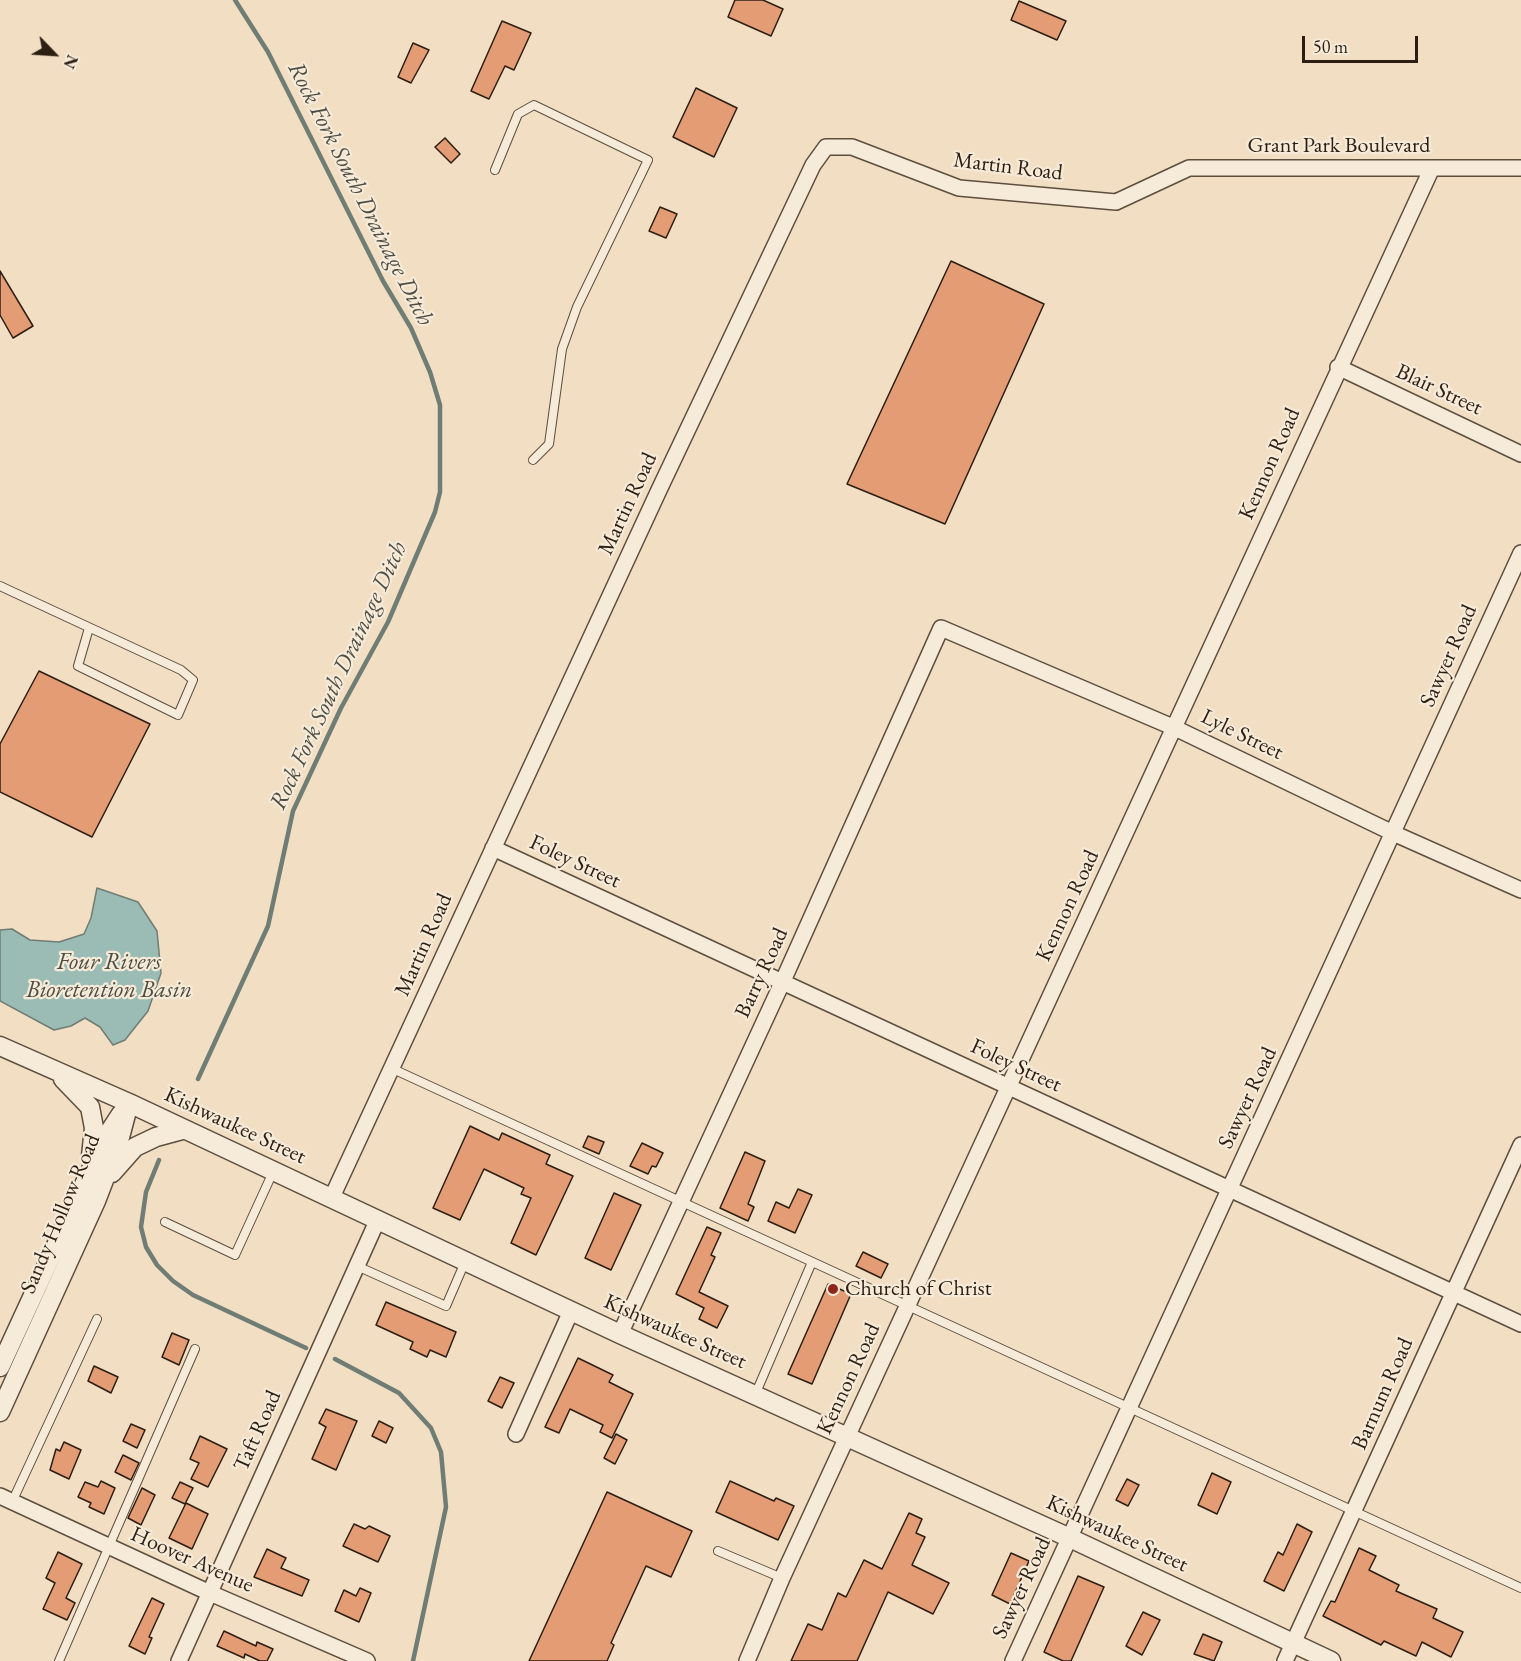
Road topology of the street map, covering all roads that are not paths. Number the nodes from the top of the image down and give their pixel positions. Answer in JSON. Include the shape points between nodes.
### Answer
{"nodes":[{"id":1,"x":1521,"y":168,"type":"edge"},
{"id":2,"x":495,"y":170,"type":"dead end"},
{"id":3,"x":1431,"y":170,"type":"junction"},
{"id":4,"x":1159,"y":180,"type":"joint"},
{"id":5,"x":1338,"y":367,"type":"junction"},
{"id":6,"x":1521,"y":454,"type":"edge"},
{"id":7,"x":533,"y":460,"type":"dead end"},
{"id":8,"x":1521,"y":553,"type":"edge"},
{"id":9,"x":0,"y":586,"type":"edge"},
{"id":10,"x":89,"y":628,"type":"junction"},
{"id":11,"x":941,"y":628,"type":"joint"},
{"id":12,"x":1175,"y":728,"type":"junction"},
{"id":13,"x":1393,"y":833,"type":"junction"},
{"id":14,"x":493,"y":848,"type":"junction"},
{"id":15,"x":1521,"y":890,"type":"edge"},
{"id":16,"x":782,"y":983,"type":"junction"},
{"id":17,"x":0,"y":1046,"type":"edge"},
{"id":18,"x":393,"y":1068,"type":"junction"},
{"id":19,"x":52,"y":1070,"type":"junction"},
{"id":20,"x":1010,"y":1087,"type":"junction"},
{"id":21,"x":129,"y":1103,"type":"junction"},
{"id":22,"x":182,"y":1130,"type":"junction"},
{"id":23,"x":1521,"y":1145,"type":"edge"},
{"id":24,"x":274,"y":1171,"type":"junction"},
{"id":25,"x":85,"y":1182,"type":"junction"},
{"id":26,"x":1230,"y":1191,"type":"junction"},
{"id":27,"x":332,"y":1197,"type":"junction"},
{"id":28,"x":96,"y":1201,"type":"junction"},
{"id":29,"x":679,"y":1203,"type":"junction"},
{"id":30,"x":378,"y":1219,"type":"junction"},
{"id":31,"x":165,"y":1222,"type":"dead end"},
{"id":32,"x":466,"y":1260,"type":"junction"},
{"id":33,"x":812,"y":1262,"type":"junction"},
{"id":34,"x":357,"y":1266,"type":"junction"},
{"id":35,"x":1454,"y":1293,"type":"junction"},
{"id":36,"x":909,"y":1305,"type":"junction"},
{"id":37,"x":571,"y":1311,"type":"junction"},
{"id":38,"x":97,"y":1319,"type":"dead end"},
{"id":39,"x":1521,"y":1324,"type":"edge"},
{"id":40,"x":620,"y":1334,"type":"junction"},
{"id":41,"x":195,"y":1349,"type":"dead end"},
{"id":42,"x":0,"y":1367,"type":"edge"},
{"id":43,"x":754,"y":1395,"type":"junction"},
{"id":44,"x":1129,"y":1408,"type":"junction"},
{"id":45,"x":0,"y":1412,"type":"edge"},
{"id":46,"x":516,"y":1434,"type":"dead end"},
{"id":47,"x":847,"y":1437,"type":"junction"},
{"id":48,"x":6,"y":1499,"type":"edge"},
{"id":49,"x":1355,"y":1512,"type":"junction"},
{"id":50,"x":1070,"y":1538,"type":"junction"},
{"id":51,"x":111,"y":1547,"type":"junction"},
{"id":52,"x":718,"y":1551,"type":"dead end"},
{"id":53,"x":782,"y":1578,"type":"junction"},
{"id":54,"x":1521,"y":1588,"type":"edge"},
{"id":55,"x":210,"y":1593,"type":"junction"},
{"id":56,"x":1293,"y":1644,"type":"junction"},
{"id":57,"x":59,"y":1661,"type":"edge"},
{"id":58,"x":179,"y":1661,"type":"edge"},
{"id":59,"x":367,"y":1661,"type":"edge"},
{"id":60,"x":747,"y":1661,"type":"edge"},
{"id":61,"x":1013,"y":1661,"type":"edge"},
{"id":62,"x":1286,"y":1661,"type":"edge"},
{"id":63,"x":1331,"y":1661,"type":"edge"}],
"edges":[{"from":1,"to":3,"type":"street","name":"Grant Park Boulevard"},
{"from":2,"to":7,"type":"lane","via":[[518,114],[534,105],[648,160],[577,307],[562,349],[549,444]]},
{"from":3,"to":4,"type":"street","name":"Grant Park Boulevard","via":[[1189,168]]},
{"from":3,"to":5,"type":"street","name":"Kennon Road"},
{"from":4,"to":14,"type":"street","name":"Martin Road","via":[[1116,202],[959,188],[852,147],[826,147],[813,165]]},
{"from":5,"to":6,"type":"street","name":"Blair Street"},
{"from":5,"to":12,"type":"street","name":"Kennon Road"},
{"from":8,"to":13,"type":"street","name":"Sawyer Road"},
{"from":9,"to":10,"type":"lane"},
{"from":10,"to":10,"type":"lane","via":[[181,670],[193,680],[178,715],[78,666]]},
{"from":11,"to":12,"type":"street","name":"Lyle Street"},
{"from":11,"to":16,"type":"street","name":"Barry Road"},
{"from":12,"to":13,"type":"street","name":"Lyle Street"},
{"from":12,"to":20,"type":"street","name":"Kennon Road"},
{"from":13,"to":15,"type":"street","name":"Lyle Street"},
{"from":13,"to":26,"type":"street","name":"Sawyer Road"},
{"from":14,"to":16,"type":"street","name":"Foley Street"},
{"from":14,"to":18,"type":"street","name":"Martin Road"},
{"from":16,"to":20,"type":"street","name":"Foley Street"},
{"from":16,"to":29,"type":"street","name":"Barry Road"},
{"from":17,"to":19,"type":"street","name":"Kishwaukee Street"},
{"from":18,"to":27,"type":"street","name":"Martin Road"},
{"from":18,"to":29,"type":"lane"},
{"from":19,"to":21,"type":"street","name":"Kishwaukee Street"},
{"from":19,"to":25,"type":"street","via":[[90,1107],[94,1128]]},
{"from":20,"to":26,"type":"street","name":"Foley Street"},
{"from":20,"to":36,"type":"street","name":"Kennon Road"},
{"from":21,"to":22,"type":"street","name":"Kishwaukee Street"},
{"from":21,"to":25,"type":"street","name":"Sandy Hollow Road","via":[[106,1137]]},
{"from":21,"to":28,"type":"street","name":"Sandy Hollow Road"},
{"from":22,"to":24,"type":"street","name":"Kishwaukee Street"},
{"from":22,"to":28,"type":"street","via":[[135,1148],[115,1168]]},
{"from":23,"to":35,"type":"street","name":"Barnum Road"},
{"from":24,"to":27,"type":"street","name":"Kishwaukee Street"},
{"from":24,"to":31,"type":"lane","via":[[235,1255]]},
{"from":25,"to":42,"type":"street","name":"Sandy Hollow Road"},
{"from":26,"to":35,"type":"street","name":"Foley Street"},
{"from":26,"to":44,"type":"street","name":"Sawyer Road"},
{"from":27,"to":30,"type":"street","name":"Kishwaukee Street"},
{"from":28,"to":45,"type":"street","name":"Sandy Hollow Road"},
{"from":29,"to":33,"type":"lane"},
{"from":29,"to":40,"type":"street","name":"Barry Road"},
{"from":30,"to":32,"type":"street","name":"Kishwaukee Street"},
{"from":30,"to":34,"type":"street","name":"Taft Road"},
{"from":32,"to":34,"type":"lane","via":[[446,1306]]},
{"from":32,"to":37,"type":"street","name":"Kishwaukee Street"},
{"from":33,"to":36,"type":"lane"},
{"from":33,"to":43,"type":"lane"},
{"from":34,"to":55,"type":"street","name":"Taft Road"},
{"from":35,"to":39,"type":"street","name":"Foley Street"},
{"from":35,"to":49,"type":"street","name":"Barnum Road"},
{"from":36,"to":44,"type":"lane"},
{"from":36,"to":47,"type":"street","name":"Kennon Road"},
{"from":37,"to":40,"type":"street","name":"Kishwaukee Street"},
{"from":37,"to":46,"type":"street"},
{"from":38,"to":48,"type":"lane"},
{"from":40,"to":43,"type":"street","name":"Kishwaukee Street"},
{"from":41,"to":51,"type":"lane"},
{"from":43,"to":47,"type":"street","name":"Kishwaukee Street"},
{"from":44,"to":49,"type":"lane"},
{"from":44,"to":50,"type":"street","name":"Sawyer Road"},
{"from":47,"to":50,"type":"street","name":"Kishwaukee Street"},
{"from":47,"to":53,"type":"street","name":"Kennon Road"},
{"from":48,"to":51,"type":"street","name":"Hoover Avenue"},
{"from":49,"to":54,"type":"lane"},
{"from":49,"to":56,"type":"street","name":"Barnum Road"},
{"from":50,"to":56,"type":"street","name":"Kishwaukee Street"},
{"from":50,"to":61,"type":"street","name":"Sawyer Road"},
{"from":51,"to":55,"type":"street","name":"Hoover Avenue"},
{"from":51,"to":57,"type":"lane"},
{"from":52,"to":53,"type":"lane"},
{"from":53,"to":60,"type":"street","name":"Kennon Road"},
{"from":55,"to":58,"type":"street","name":"Taft Road"},
{"from":55,"to":59,"type":"street","name":"Hoover Avenue"},
{"from":56,"to":62,"type":"street","name":"Barnum Road"},
{"from":56,"to":63,"type":"street","name":"Kishwaukee Street"}]}
